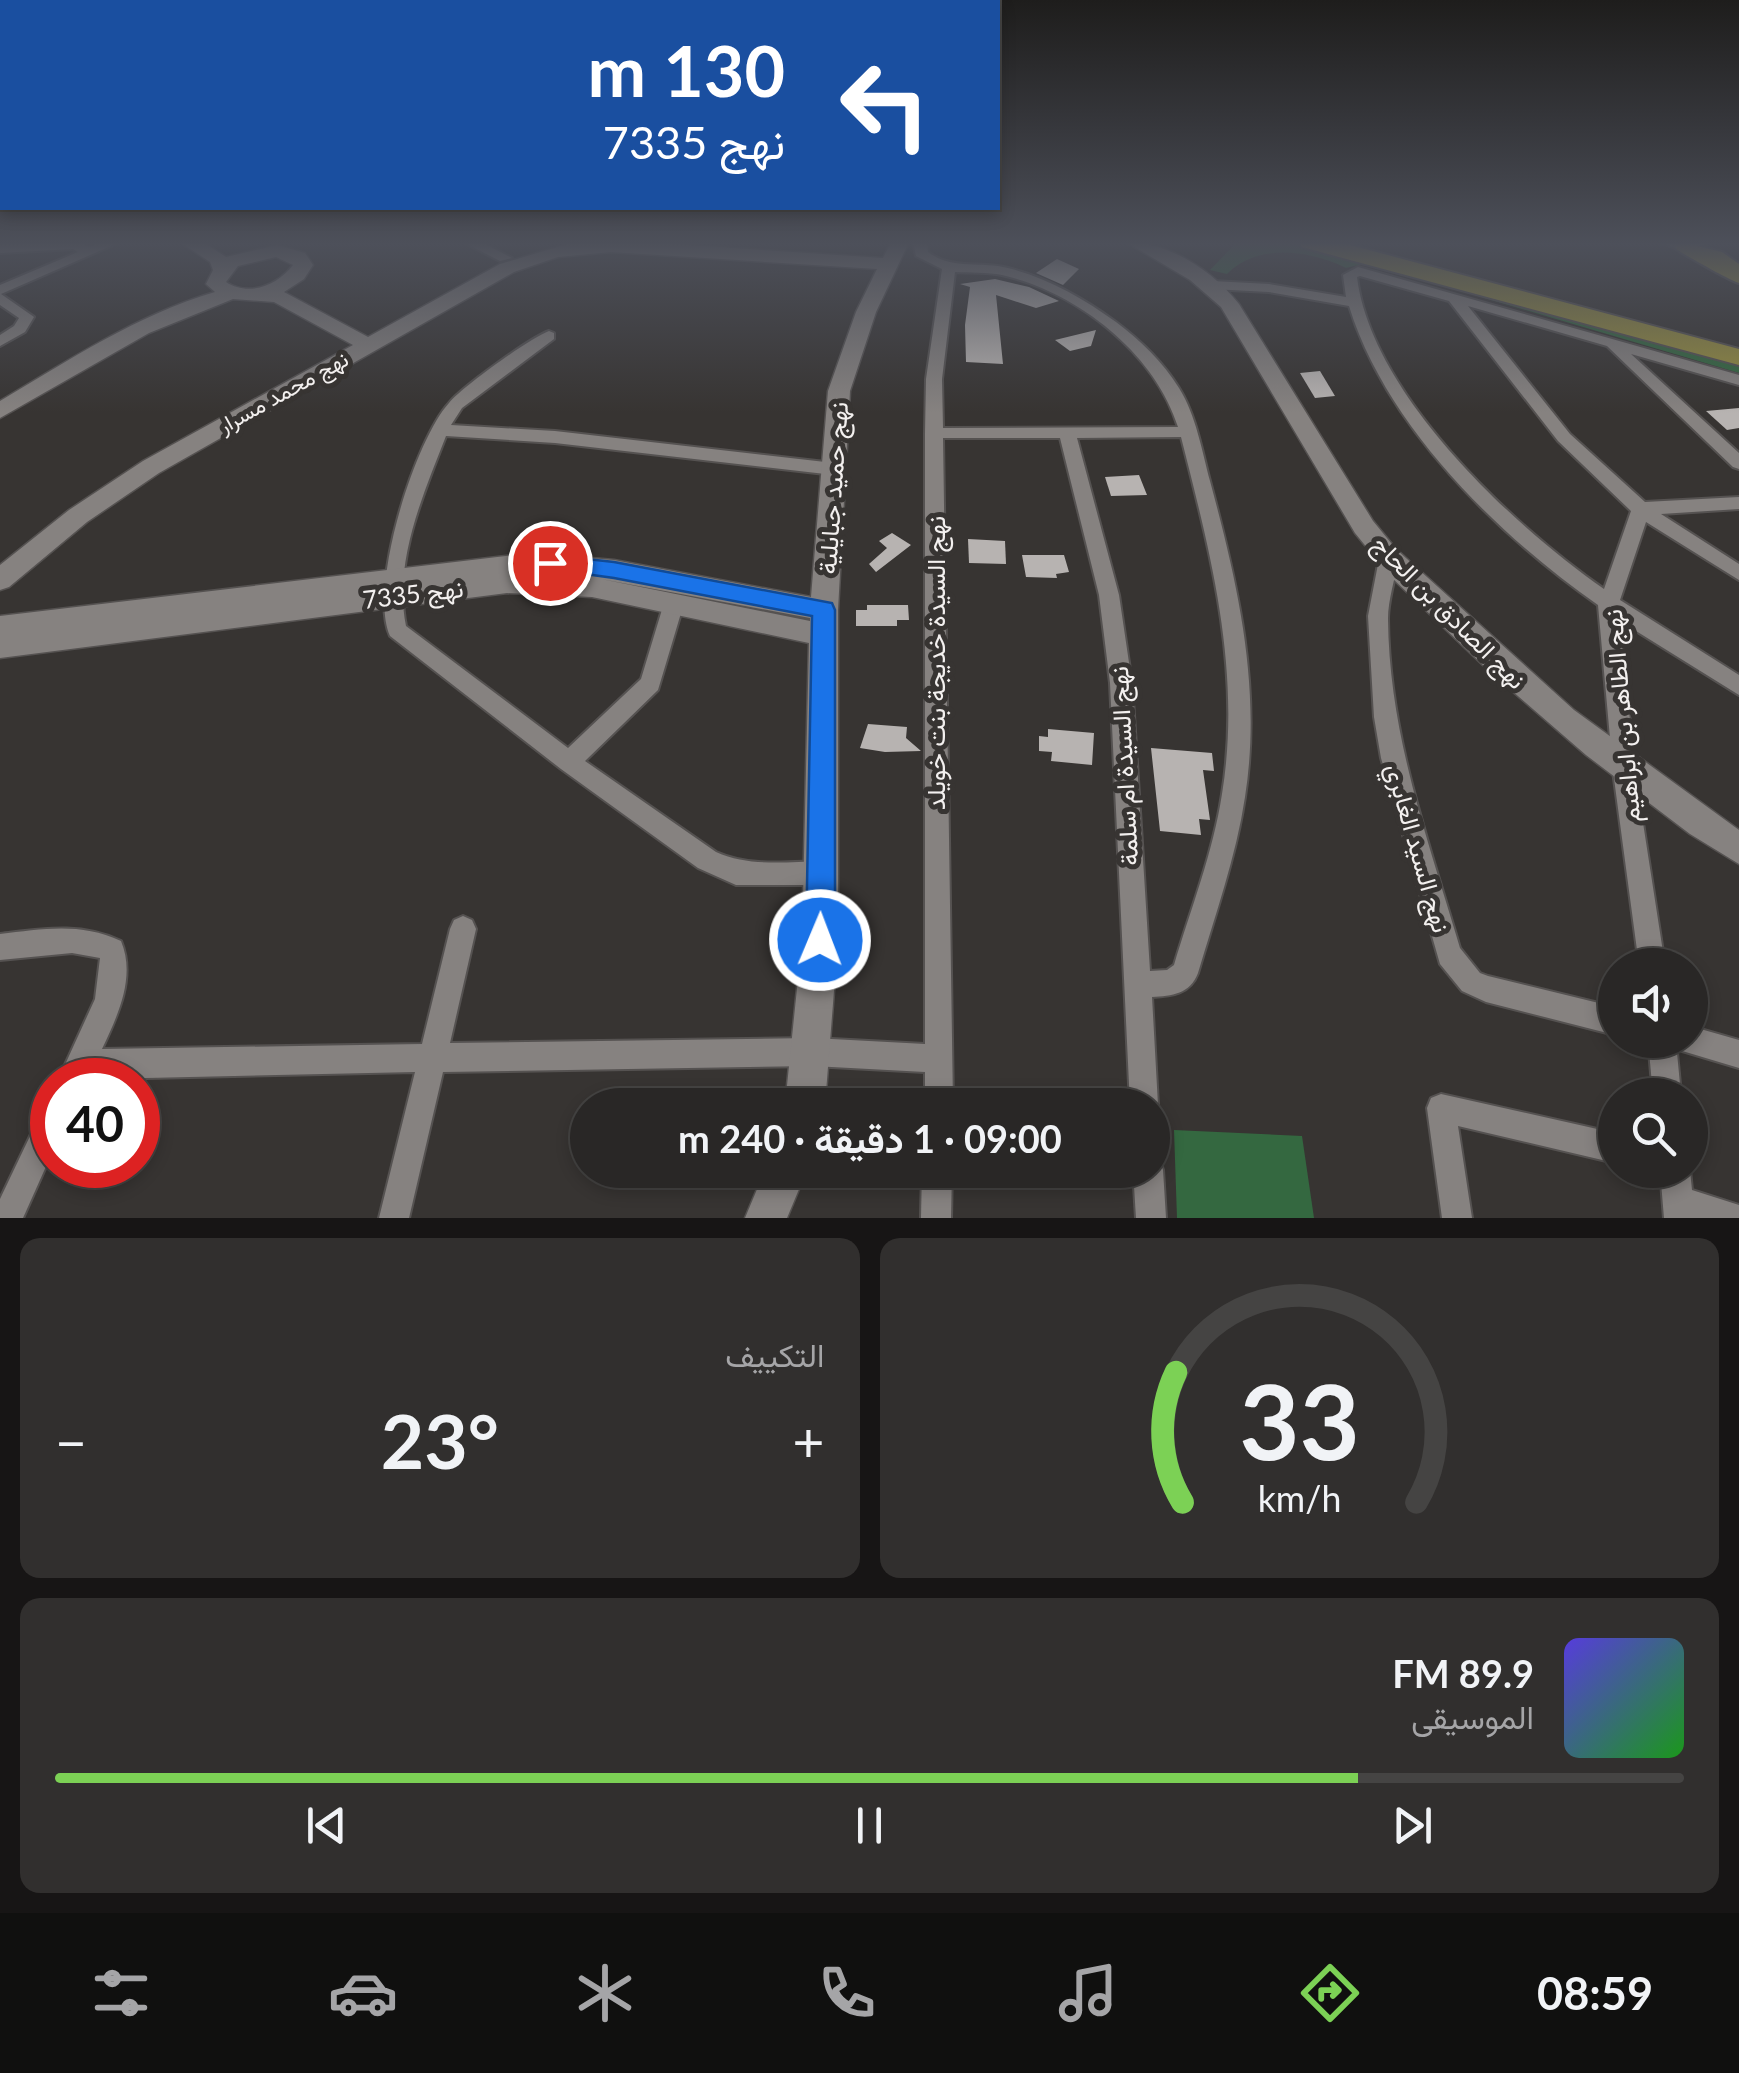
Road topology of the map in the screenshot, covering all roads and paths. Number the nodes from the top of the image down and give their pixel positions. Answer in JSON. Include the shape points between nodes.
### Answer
{"nodes":[{"id":1,"x":1,"y":299,"type":"edge"},
{"id":2,"x":193,"y":299,"type":"edge"},
{"id":3,"x":284,"y":299,"type":"edge"},
{"id":4,"x":316,"y":299,"type":"edge"},
{"id":5,"x":437,"y":299,"type":"edge"},
{"id":6,"x":448,"y":299,"type":"edge"},
{"id":7,"x":874,"y":299,"type":"edge"},
{"id":8,"x":944,"y":299,"type":"edge"},
{"id":9,"x":1066,"y":299,"type":"edge"},
{"id":10,"x":1223,"y":299,"type":"edge"},
{"id":11,"x":1331,"y":299,"type":"edge"},
{"id":12,"x":1354,"y":299,"type":"edge"},
{"id":13,"x":1455,"y":299,"type":"edge"},
{"id":14,"x":1460,"y":299,"type":"edge"},
{"id":15,"x":1522,"y":299,"type":"edge"},
{"id":16,"x":1559,"y":299,"type":"edge"},
{"id":17,"x":1355,"y":303,"type":"junction"},
{"id":18,"x":174,"y":311,"type":"junction"},
{"id":19,"x":548,"y":336,"type":"dead end"},
{"id":20,"x":371,"y":338,"type":"junction"},
{"id":21,"x":0,"y":340,"type":"edge"},
{"id":22,"x":1608,"y":342,"type":"junction"},
{"id":23,"x":1739,"y":345,"type":"edge"},
{"id":24,"x":1739,"y":357,"type":"edge"},
{"id":25,"x":1739,"y":380,"type":"edge"},
{"id":26,"x":0,"y":389,"type":"edge"},
{"id":27,"x":0,"y":399,"type":"edge"},
{"id":28,"x":0,"y":410,"type":"edge"},
{"id":29,"x":0,"y":423,"type":"edge"},
{"id":30,"x":440,"y":430,"type":"junction"},
{"id":31,"x":933,"y":432,"type":"junction"},
{"id":32,"x":1188,"y":432,"type":"junction"},
{"id":33,"x":1067,"y":433,"type":"junction"},
{"id":34,"x":1739,"y":464,"type":"edge"},
{"id":35,"x":834,"y":469,"type":"junction"},
{"id":36,"x":1739,"y":503,"type":"edge"},
{"id":37,"x":1641,"y":509,"type":"junction"},
{"id":38,"x":71,"y":514,"type":"junction"},
{"id":39,"x":1390,"y":559,"type":"junction"},
{"id":40,"x":0,"y":564,"type":"edge"},
{"id":41,"x":1739,"y":573,"type":"edge"},
{"id":42,"x":0,"y":580,"type":"edge"},
{"id":43,"x":392,"y":587,"type":"junction"},
{"id":44,"x":674,"y":603,"type":"junction"},
{"id":45,"x":1608,"y":605,"type":"junction"},
{"id":46,"x":824,"y":622,"type":"junction"},
{"id":47,"x":0,"y":626,"type":"edge"},
{"id":48,"x":0,"y":647,"type":"edge"},
{"id":49,"x":1739,"y":686,"type":"edge"},
{"id":50,"x":568,"y":762,"type":"junction"},
{"id":51,"x":1624,"y":771,"type":"junction"},
{"id":52,"x":1739,"y":849,"type":"edge"},
{"id":53,"x":822,"y":873,"type":"junction"},
{"id":54,"x":463,"y":929,"type":"dead end"},
{"id":55,"x":0,"y":947,"type":"edge"},
{"id":56,"x":1650,"y":948,"type":"edge"},
{"id":57,"x":1137,"y":985,"type":"junction"},
{"id":58,"x":1598,"y":1017,"type":"edge"},
{"id":59,"x":1708,"y":1045,"type":"edge"},
{"id":60,"x":812,"y":1052,"type":"junction"},
{"id":61,"x":1739,"y":1054,"type":"edge"},
{"id":62,"x":433,"y":1056,"type":"junction"},
{"id":63,"x":82,"y":1058,"type":"edge"},
{"id":64,"x":940,"y":1059,"type":"junction"},
{"id":65,"x":160,"y":1068,"type":"edge"},
{"id":66,"x":807,"y":1088,"type":"edge"},
{"id":67,"x":939,"y":1088,"type":"edge"},
{"id":68,"x":1143,"y":1088,"type":"edge"},
{"id":69,"x":1598,"y":1144,"type":"edge"},
{"id":70,"x":30,"y":1168,"type":"edge"},
{"id":71,"x":778,"y":1188,"type":"edge"},
{"id":72,"x":937,"y":1188,"type":"edge"},
{"id":73,"x":1149,"y":1188,"type":"edge"},
{"id":74,"x":1678,"y":1210,"type":"edge"},
{"id":75,"x":7,"y":1218,"type":"edge"},
{"id":76,"x":394,"y":1218,"type":"edge"},
{"id":77,"x":766,"y":1218,"type":"edge"},
{"id":78,"x":936,"y":1218,"type":"edge"},
{"id":79,"x":1151,"y":1218,"type":"edge"},
{"id":80,"x":1457,"y":1218,"type":"edge"},
{"id":81,"x":1732,"y":1218,"type":"edge"}],
"edges":[{"from":1,"to":21,"type":"street","via":[[27,317]]},
{"from":2,"to":18,"type":"street"},
{"from":3,"to":20,"type":"street"},
{"from":4,"to":20,"type":"street"},
{"from":5,"to":20,"type":"street","name":"نهج محمد مسرار"},
{"from":6,"to":20,"type":"street","name":"نهج محمد مسرار"},
{"from":7,"to":35,"type":"street","name":"نهج حميد جبايلية","via":[[843,372]]},
{"from":8,"to":31,"type":"street","name":"نهج السيدة خديجة بنت خويلد"},
{"from":9,"to":32,"type":"street","via":[[1141,352],[1169,384]]},
{"from":10,"to":39,"type":"street","name":"نهج الصادق بن الحاج"},
{"from":11,"to":17,"type":"street"},
{"from":12,"to":17,"type":"street"},
{"from":13,"to":37,"type":"street","via":[[1545,413]]},
{"from":14,"to":22,"type":"street"},
{"from":15,"to":24,"type":"highway"},
{"from":16,"to":23,"type":"highway"},
{"from":17,"to":45,"type":"street","via":[[1390,380],[1439,450],[1501,515]]},
{"from":18,"to":26,"type":"street","via":[[131,321]]},
{"from":18,"to":27,"type":"street"},
{"from":18,"to":28,"type":"street"},
{"from":18,"to":29,"type":"street"},
{"from":19,"to":30,"type":"street","via":[[456,404]]},
{"from":20,"to":38,"type":"street","name":"نهج محمد مسرار","via":[[192,428]]},
{"from":22,"to":25,"type":"street"},
{"from":22,"to":34,"type":"street"},
{"from":30,"to":35,"type":"street"},
{"from":30,"to":43,"type":"street"},
{"from":31,"to":33,"type":"street"},
{"from":31,"to":64,"type":"street","name":"نهج السيدة خديجة بنت خويلد"},
{"from":32,"to":33,"type":"street"},
{"from":32,"to":57,"type":"street","via":[[1237,632],[1234,797],[1185,974],[1172,983]]},
{"from":33,"to":57,"type":"street","name":"نهج السيدة ام سلمة","via":[[1117,648]]},
{"from":35,"to":46,"type":"street","name":"نهج حميد جبايلية"},
{"from":36,"to":37,"type":"street"},
{"from":37,"to":41,"type":"street"},
{"from":37,"to":45,"type":"street","name":"نهج الطاهر بن ابراهيم"},
{"from":38,"to":40,"type":"street","name":"نهج محمد مسرار"},
{"from":38,"to":42,"type":"street","name":"نهج محمد مسرار"},
{"from":39,"to":51,"type":"street","name":"نهج الصادق بن الحاج"},
{"from":39,"to":58,"type":"street","name":"نهج السيد الغابري","via":[[1378,616],[1385,717],[1449,955],[1471,982]]},
{"from":43,"to":44,"type":"street","name":"نهج 7335","via":[[543,583]]},
{"from":43,"to":46,"type":"street","name":"نهج 7335","via":[[510,564],[580,565]]},
{"from":43,"to":47,"type":"street","name":"نهج 7335"},
{"from":43,"to":48,"type":"street","name":"نهج 7335"},
{"from":43,"to":50,"type":"street","via":[[393,618],[403,638]]},
{"from":44,"to":46,"type":"street","name":"نهج 7335"},
{"from":44,"to":50,"type":"street","via":[[650,684]]},
{"from":45,"to":49,"type":"street"},
{"from":45,"to":51,"type":"street","name":"نهج الطاهر بن ابراهيم"},
{"from":46,"to":53,"type":"street","name":"نهج حميد جبايلية"},
{"from":50,"to":53,"type":"street","via":[[722,868],[752,876]]},
{"from":51,"to":52,"type":"street","name":"نهج الصادق بن الحاج"},
{"from":51,"to":56,"type":"street","name":"نهج الطاهر بن ابراهيم"},
{"from":53,"to":60,"type":"street","name":"نهج حميد جبايلية"},
{"from":54,"to":62,"type":"street"},
{"from":55,"to":63,"type":"street","via":[[80,940],[112,950],[113,986]]},
{"from":57,"to":68,"type":"street","name":"نهج السيدة ام سلمة"},
{"from":59,"to":61,"type":"street"},
{"from":60,"to":62,"type":"street"},
{"from":60,"to":64,"type":"street"},
{"from":60,"to":66,"type":"street","name":"نهج حميد جبايلية"},
{"from":62,"to":65,"type":"street"},
{"from":62,"to":76,"type":"street"},
{"from":64,"to":67,"type":"street","name":"نهج السيدة خديجة بنت خويلد"},
{"from":69,"to":80,"type":"street","via":[[1441,1108]]},
{"from":70,"to":75,"type":"street"},
{"from":71,"to":77,"type":"street"},
{"from":72,"to":78,"type":"street"},
{"from":73,"to":79,"type":"street"},
{"from":74,"to":81,"type":"street"}]}
